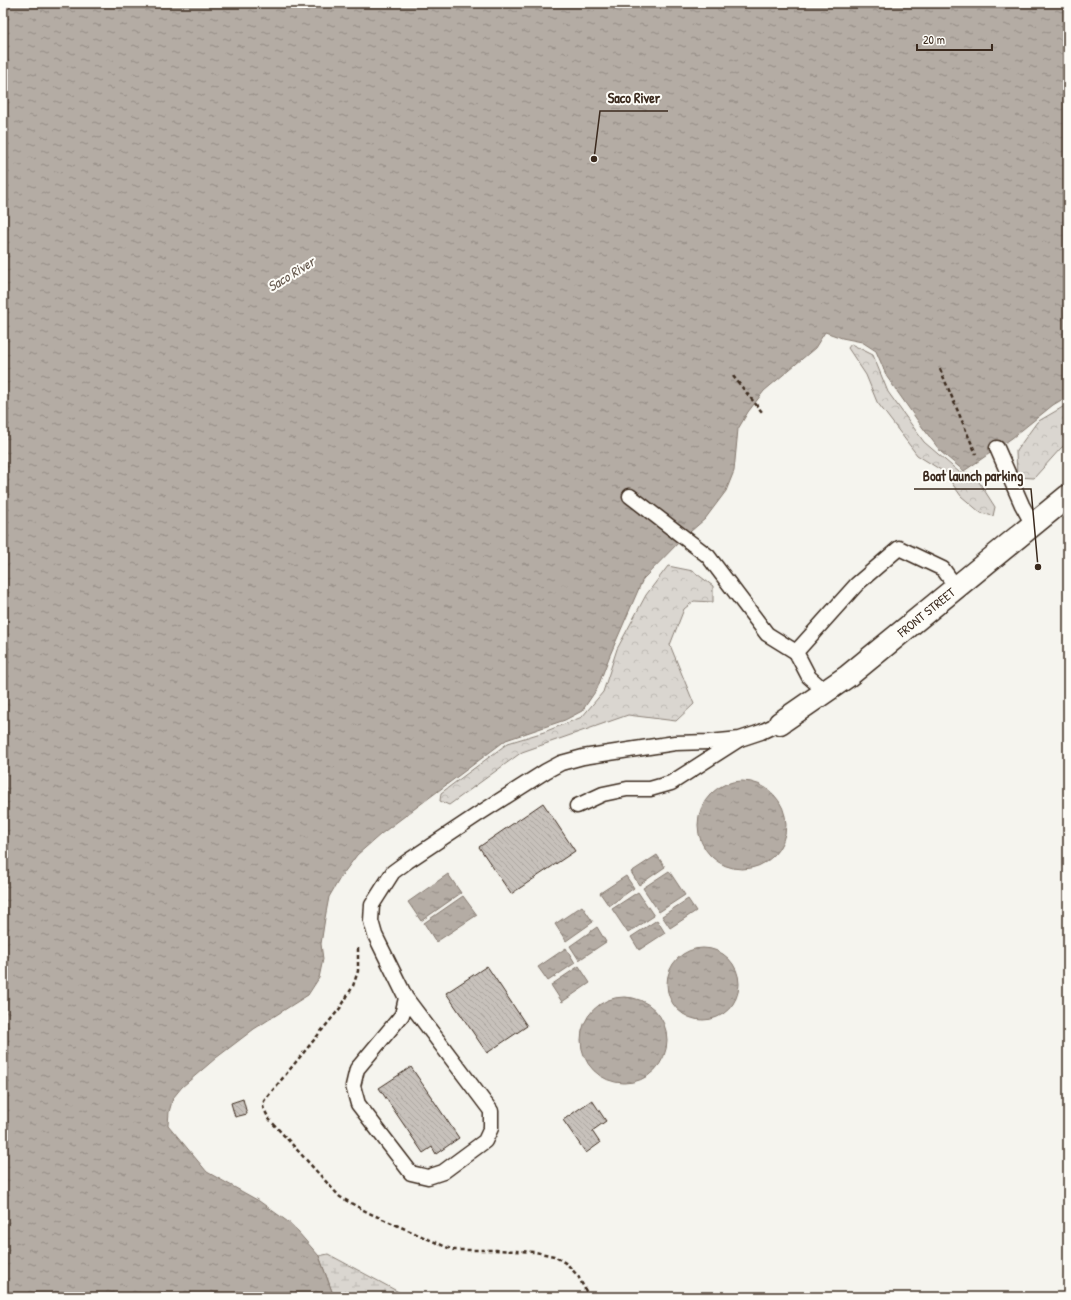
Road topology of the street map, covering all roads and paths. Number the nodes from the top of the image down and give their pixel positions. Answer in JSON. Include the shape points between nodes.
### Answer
{"nodes":[{"id":1,"x":940,"y":369,"type":"dead end"},
{"id":2,"x":733,"y":376,"type":"dead end"},
{"id":3,"x":762,"y":412,"type":"dead end"},
{"id":4,"x":997,"y":448,"type":"dead end"},
{"id":5,"x":977,"y":455,"type":"dead end"},
{"id":6,"x":630,"y":496,"type":"dead end"},
{"id":7,"x":1068,"y":496,"type":"edge"},
{"id":8,"x":1033,"y":525,"type":"junction"},
{"id":9,"x":956,"y":587,"type":"junction"},
{"id":10,"x":796,"y":652,"type":"junction"},
{"id":11,"x":826,"y":692,"type":"junction"},
{"id":12,"x":780,"y":723,"type":"joint"},
{"id":13,"x":740,"y":739,"type":"junction"},
{"id":14,"x":577,"y":806,"type":"dead end"},
{"id":15,"x":406,"y":998,"type":"junction"}],
"edges":[{"from":1,"to":5,"type":"path"},
{"from":2,"to":3,"type":"path"},
{"from":4,"to":8,"type":"lane"},
{"from":6,"to":10,"type":"lane","via":[[708,556],[767,634]]},
{"from":7,"to":8,"type":"street","name":"FRONT STREET"},
{"from":8,"to":9,"type":"street","name":"FRONT STREET"},
{"from":9,"to":10,"type":"lane","via":[[943,569],[899,548],[857,584]]},
{"from":9,"to":11,"type":"street","name":"FRONT STREET"},
{"from":10,"to":11,"type":"lane","via":[[809,677]]},
{"from":11,"to":12,"type":"street","name":"FRONT STREET"},
{"from":12,"to":13,"type":"lane"},
{"from":13,"to":14,"type":"lane","via":[[671,783],[650,789],[627,789],[603,794]]},
{"from":13,"to":15,"type":"lane","via":[[675,743],[583,757],[562,763],[403,864],[393,872],[377,895],[372,906],[371,921],[375,935]]},
{"from":15,"to":15,"type":"lane","via":[[402,1015],[357,1069],[353,1086],[358,1104],[411,1174],[428,1177],[443,1172],[485,1141],[491,1128],[491,1111]]}]}
